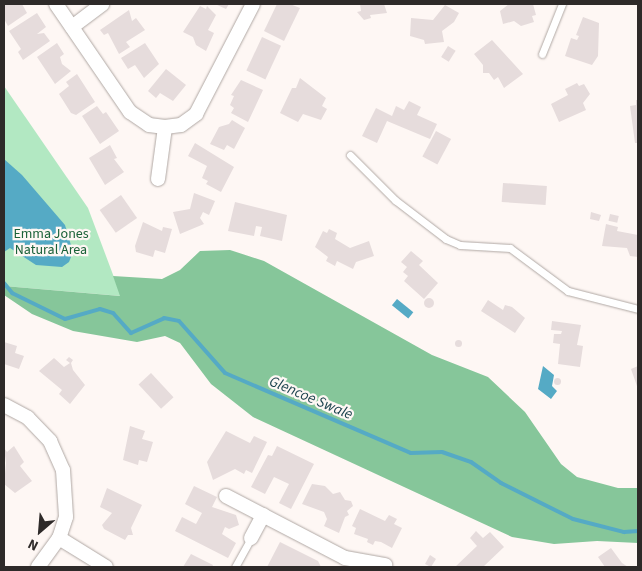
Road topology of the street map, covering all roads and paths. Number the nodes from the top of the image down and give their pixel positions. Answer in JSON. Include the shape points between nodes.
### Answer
{"nodes":[{"id":1,"x":56,"y":4,"type":"edge"},
{"id":2,"x":102,"y":4,"type":"edge"},
{"id":3,"x":253,"y":4,"type":"edge"},
{"id":4,"x":562,"y":4,"type":"edge"},
{"id":5,"x":72,"y":27,"type":"junction"},
{"id":6,"x":542,"y":54,"type":"dead end"},
{"id":7,"x":165,"y":127,"type":"junction"},
{"id":8,"x":350,"y":155,"type":"dead end"},
{"id":9,"x":158,"y":179,"type":"dead end"},
{"id":10,"x":638,"y":309,"type":"edge"},
{"id":11,"x":4,"y":405,"type":"edge"},
{"id":12,"x":226,"y":496,"type":"dead end"},
{"id":13,"x":263,"y":515,"type":"junction"},
{"id":14,"x":59,"y":538,"type":"junction"},
{"id":15,"x":251,"y":538,"type":"joint"},
{"id":16,"x":344,"y":563,"type":"edge"},
{"id":17,"x":385,"y":565,"type":"dead end"},
{"id":18,"x":38,"y":567,"type":"edge"},
{"id":19,"x":106,"y":567,"type":"edge"},
{"id":20,"x":235,"y":567,"type":"edge"}],
"edges":[{"from":1,"to":5,"type":"street"},
{"from":2,"to":5,"type":"street"},
{"from":3,"to":7,"type":"street","via":[[196,114],[181,125]]},
{"from":4,"to":6,"type":"lane"},
{"from":5,"to":7,"type":"street","via":[[130,112],[149,126]]},
{"from":7,"to":9,"type":"street"},
{"from":8,"to":10,"type":"lane","via":[[395,200],[446,239],[460,245],[510,248],[568,291]]},
{"from":11,"to":14,"type":"street","via":[[28,418],[50,441],[63,470],[66,516]]},
{"from":12,"to":13,"type":"street"},
{"from":13,"to":15,"type":"street"},
{"from":13,"to":16,"type":"street"},
{"from":14,"to":18,"type":"street"},
{"from":14,"to":19,"type":"street"},
{"from":15,"to":20,"type":"lane"},
{"from":16,"to":17,"type":"street"}]}
